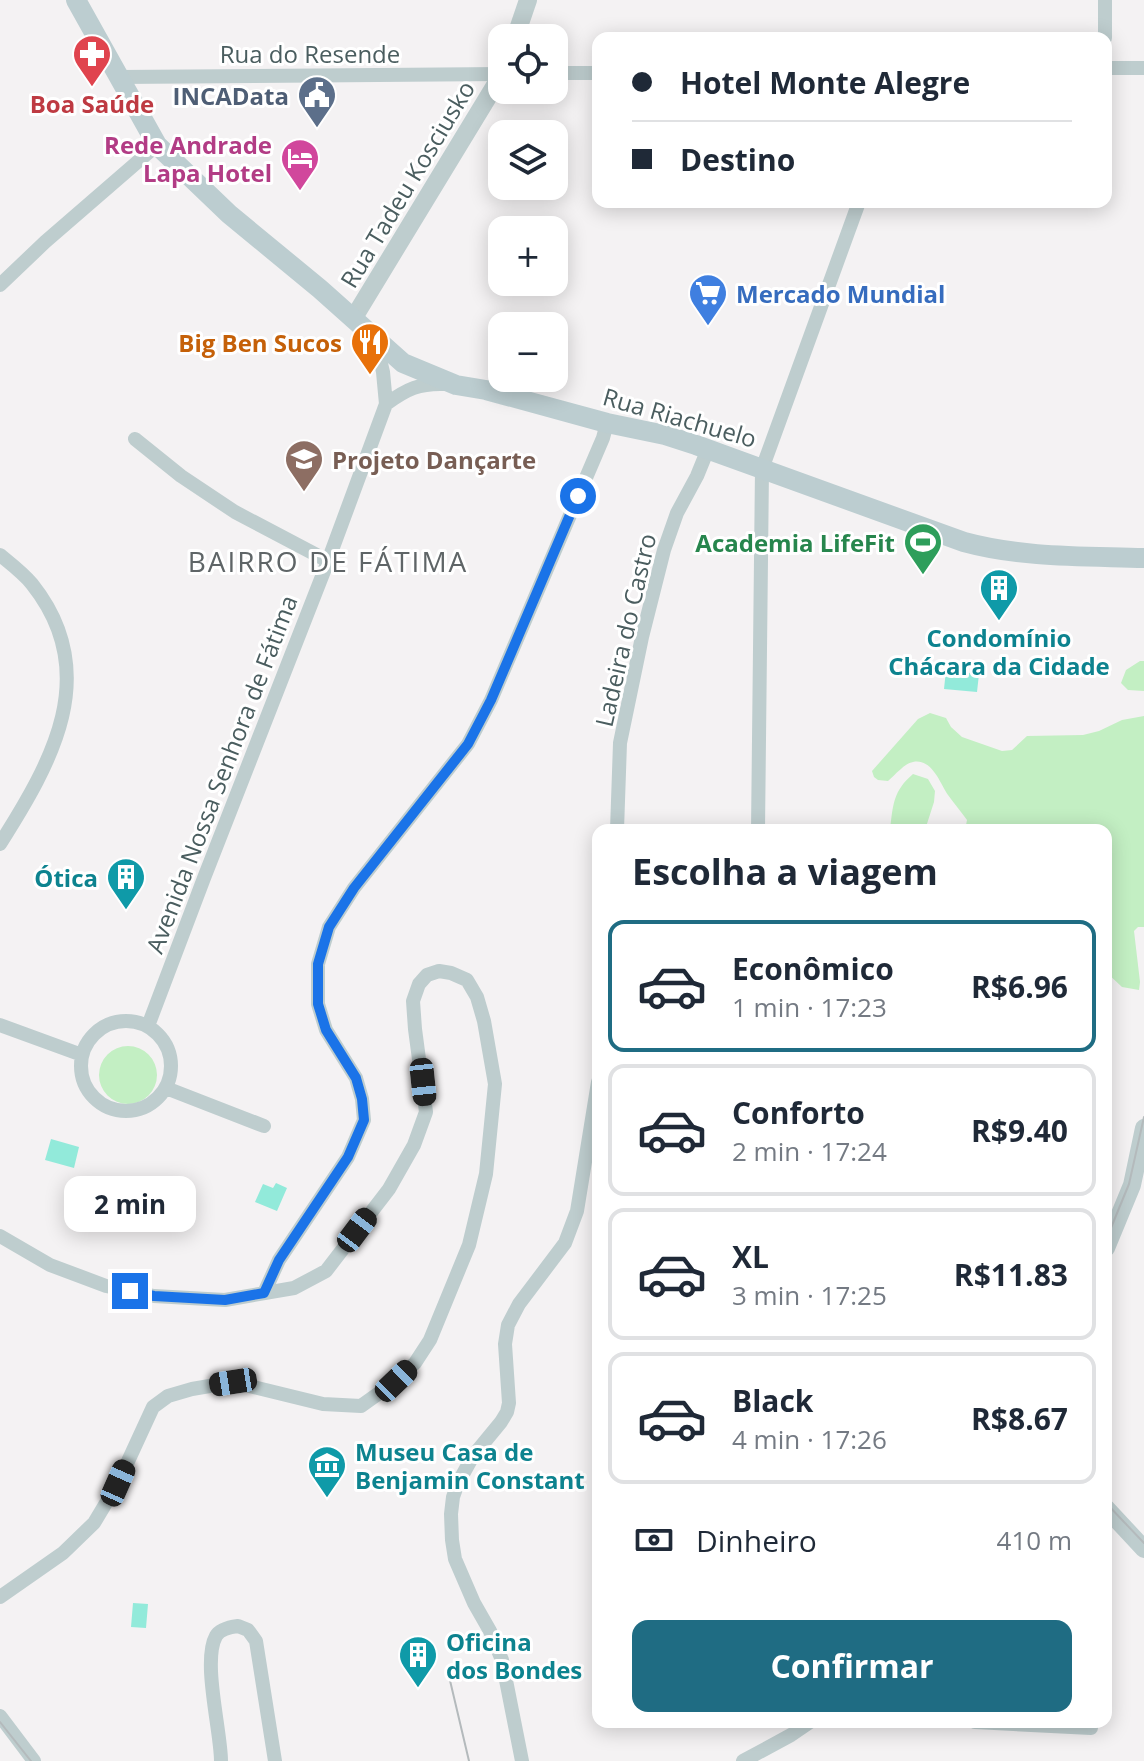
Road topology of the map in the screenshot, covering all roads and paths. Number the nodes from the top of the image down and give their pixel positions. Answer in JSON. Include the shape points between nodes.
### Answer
{"nodes":[{"id":1,"x":76,"y":0,"type":"edge"},
{"id":2,"x":528,"y":0,"type":"edge"},
{"id":3,"x":1105,"y":0,"type":"edge"},
{"id":4,"x":520,"y":24,"type":"edge"},
{"id":5,"x":1105,"y":32,"type":"edge"},
{"id":6,"x":1112,"y":68,"type":"edge"},
{"id":7,"x":1144,"y":68,"type":"edge"},
{"id":8,"x":568,"y":73,"type":"edge"},
{"id":9,"x":592,"y":73,"type":"edge"},
{"id":10,"x":488,"y":74,"type":"edge"},
{"id":11,"x":118,"y":77,"type":"junction"},
{"id":12,"x":488,"y":97,"type":"edge"},
{"id":13,"x":157,"y":145,"type":"junction"},
{"id":14,"x":857,"y":208,"type":"edge"},
{"id":15,"x":0,"y":285,"type":"edge"},
{"id":16,"x":353,"y":319,"type":"junction"},
{"id":17,"x":375,"y":338,"type":"junction"},
{"id":18,"x":456,"y":385,"type":"junction"},
{"id":19,"x":386,"y":404,"type":"junction"},
{"id":20,"x":607,"y":423,"type":"junction"},
{"id":21,"x":135,"y":439,"type":"dead end"},
{"id":22,"x":708,"y":449,"type":"junction"},
{"id":23,"x":762,"y":469,"type":"junction"},
{"id":24,"x":0,"y":555,"type":"edge"},
{"id":25,"x":1144,"y":558,"type":"edge"},
{"id":26,"x":328,"y":561,"type":"junction"},
{"id":27,"x":617,"y":824,"type":"edge"},
{"id":28,"x":758,"y":824,"type":"edge"},
{"id":29,"x":0,"y":844,"type":"edge"},
{"id":30,"x":0,"y":1025,"type":"edge"},
{"id":31,"x":148,"y":1026,"type":"junction"},
{"id":32,"x":82,"y":1055,"type":"junction"},
{"id":33,"x":166,"y":1088,"type":"junction"},
{"id":34,"x":592,"y":1119,"type":"edge"},
{"id":35,"x":264,"y":1126,"type":"dead end"},
{"id":36,"x":1144,"y":1128,"type":"edge"},
{"id":37,"x":1112,"y":1233,"type":"edge"},
{"id":38,"x":0,"y":1236,"type":"edge"},
{"id":39,"x":264,"y":1293,"type":"junction"},
{"id":40,"x":1112,"y":1514,"type":"edge"},
{"id":41,"x":1144,"y":1549,"type":"edge"},
{"id":42,"x":0,"y":1597,"type":"edge"},
{"id":43,"x":0,"y":1716,"type":"edge"},
{"id":44,"x":801,"y":1728,"type":"edge"},
{"id":45,"x":33,"y":1761,"type":"edge"},
{"id":46,"x":221,"y":1761,"type":"edge"},
{"id":47,"x":275,"y":1761,"type":"edge"},
{"id":48,"x":522,"y":1761,"type":"edge"},
{"id":49,"x":743,"y":1761,"type":"edge"}],
"edges":[{"from":1,"to":11,"type":"main road","name":"Rua Riachuelo"},
{"from":2,"to":4,"type":"street"},
{"from":3,"to":5,"type":"street"},
{"from":6,"to":7,"type":"street"},
{"from":8,"to":9,"type":"street"},
{"from":10,"to":11,"type":"street","name":"Rua do Resende"},
{"from":11,"to":13,"type":"main road","name":"Rua Riachuelo"},
{"from":12,"to":16,"type":"street","name":"Rua Tadeu Kosciusko"},
{"from":13,"to":15,"type":"street"},
{"from":13,"to":16,"type":"main road","name":"Rua Riachuelo"},
{"from":14,"to":23,"type":"street"},
{"from":16,"to":17,"type":"main road","name":"Rua Riachuelo"},
{"from":17,"to":18,"type":"main road","name":"Rua Riachuelo","via":[[403,363]]},
{"from":17,"to":19,"type":"street","name":"Avenida Nossa Senhora de Fátima"},
{"from":18,"to":19,"type":"street","via":[[426,383]]},
{"from":18,"to":20,"type":"main road","name":"Rua Riachuelo"},
{"from":19,"to":26,"type":"street","name":"Avenida Nossa Senhora de Fátima"},
{"from":20,"to":22,"type":"main road","name":"Rua Riachuelo"},
{"from":20,"to":39,"type":"street","via":[[498,686],[468,744],[329,927],[318,964],[318,1004],[326,1030],[356,1078],[364,1120],[348,1157],[279,1260]]},
{"from":21,"to":26,"type":"street","via":[[235,512]]},
{"from":22,"to":23,"type":"main road","name":"Rua Riachuelo"},
{"from":22,"to":27,"type":"street","name":"Ladeira do Castro","via":[[664,550],[642,637],[620,743]]},
{"from":23,"to":25,"type":"main road","name":"Rua Riachuelo","via":[[991,550]]},
{"from":23,"to":28,"type":"street"},
{"from":24,"to":29,"type":"street","via":[[30,581],[46,604],[68,665],[67,697],[54,747]]},
{"from":26,"to":31,"type":"street","name":"Avenida Nossa Senhora de Fátima"},
{"from":30,"to":32,"type":"street"},
{"from":31,"to":32,"type":"street","via":[[117,1021],[103,1027]]},
{"from":31,"to":33,"type":"street","via":[[171,1057]]},
{"from":32,"to":33,"type":"street","via":[[88,1092],[110,1109],[138,1111]]},
{"from":33,"to":35,"type":"street"},
{"from":34,"to":48,"type":"street","via":[[577,1211],[565,1243],[508,1325],[507,1412],[465,1469],[451,1514],[455,1559],[502,1660]]},
{"from":36,"to":37,"type":"street","via":[[1132,1185]]},
{"from":38,"to":39,"type":"street","via":[[50,1265],[106,1286],[154,1296],[225,1300]]},
{"from":39,"to":42,"type":"street","via":[[294,1288],[326,1271],[389,1189],[426,1112],[413,1001],[419,984],[439,971],[467,980],[484,1021],[495,1084],[486,1174],[469,1245],[430,1340],[415,1363],[361,1406],[323,1404],[233,1382],[168,1396],[153,1407],[94,1523],[63,1553]]},
{"from":40,"to":41,"type":"street"},
{"from":43,"to":45,"type":"street"},
{"from":44,"to":49,"type":"street"},
{"from":46,"to":47,"type":"street","via":[[212,1648],[220,1631],[233,1626],[248,1630],[256,1641]]}]}
